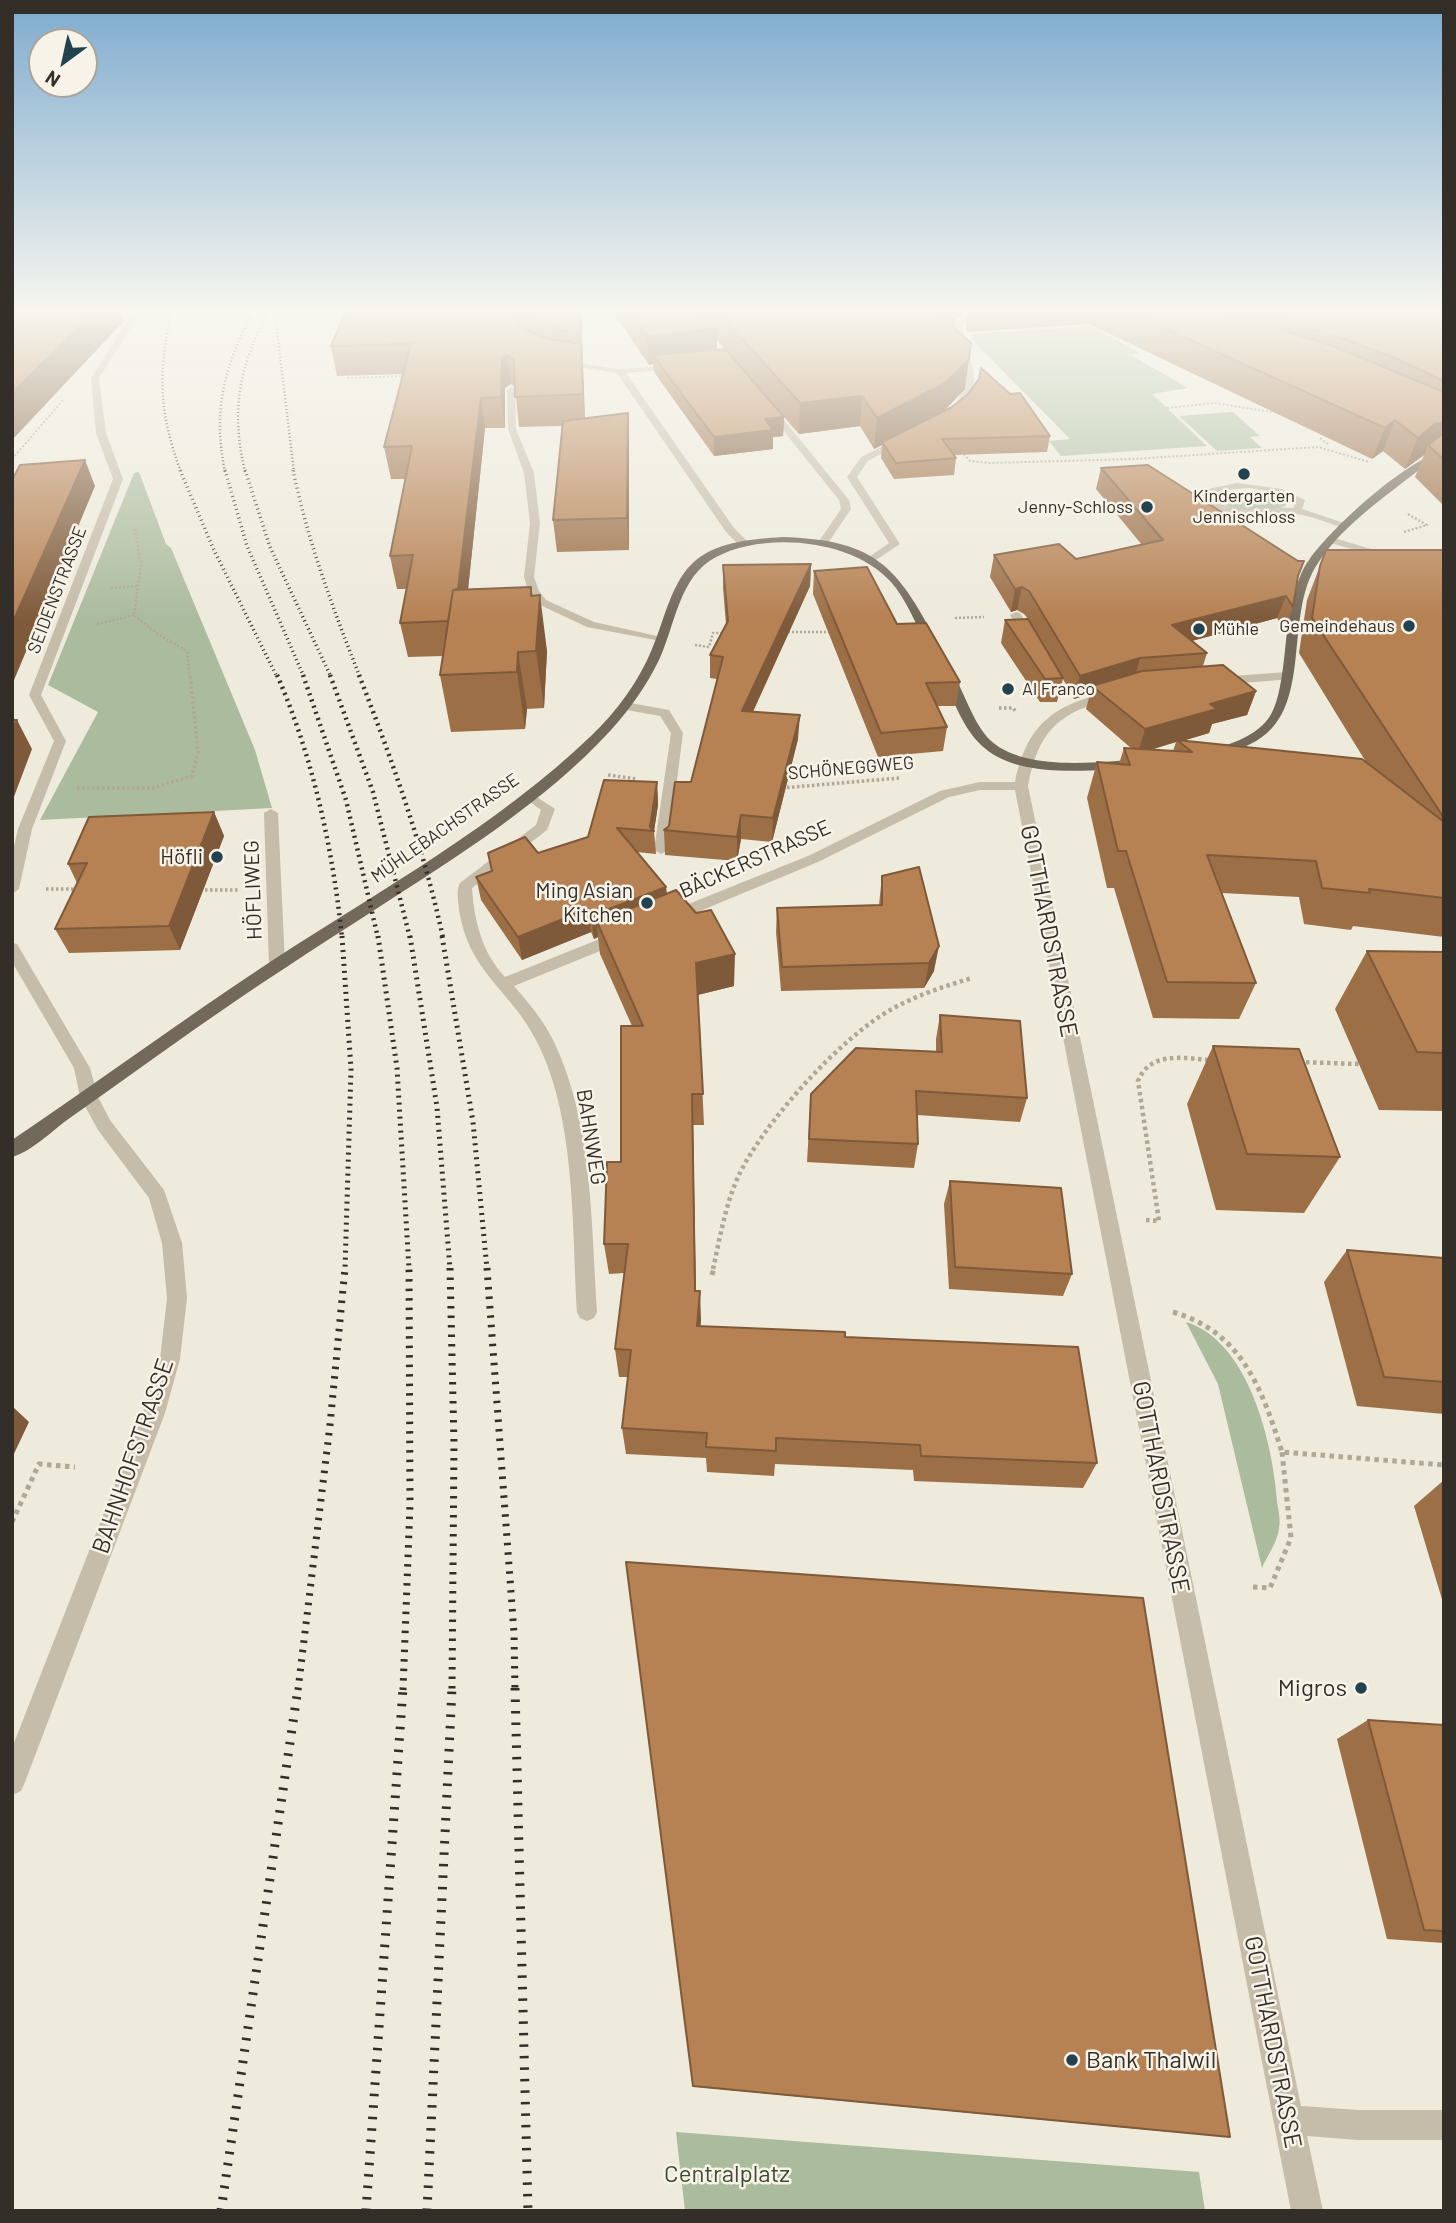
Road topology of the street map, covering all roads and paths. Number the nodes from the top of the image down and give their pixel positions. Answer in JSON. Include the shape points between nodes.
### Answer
{"nodes":[{"id":1,"x":51,"y":413,"type":"edge"},
{"id":2,"x":98,"y":413,"type":"edge"},
{"id":3,"x":512,"y":413,"type":"edge"},
{"id":4,"x":649,"y":413,"type":"edge"},
{"id":5,"x":773,"y":413,"type":"edge"},
{"id":6,"x":952,"y":413,"type":"edge"},
{"id":7,"x":935,"y":424,"type":"joint"},
{"id":8,"x":910,"y":436,"type":"edge"},
{"id":9,"x":1320,"y":438,"type":"edge"},
{"id":10,"x":1318,"y":447,"type":"junction"},
{"id":11,"x":1444,"y":453,"type":"edge"},
{"id":12,"x":12,"y":459,"type":"edge"},
{"id":13,"x":1381,"y":465,"type":"edge"},
{"id":14,"x":118,"y":478,"type":"junction"},
{"id":15,"x":1399,"y":508,"type":"dead end"},
{"id":16,"x":1296,"y":511,"type":"junction"},
{"id":17,"x":1345,"y":526,"type":"junction"},
{"id":18,"x":1394,"y":536,"type":"dead end"},
{"id":19,"x":1330,"y":540,"type":"junction"},
{"id":20,"x":744,"y":544,"type":"junction"},
{"id":21,"x":822,"y":544,"type":"junction"},
{"id":22,"x":1393,"y":556,"type":"edge"},
{"id":23,"x":873,"y":559,"type":"junction"},
{"id":24,"x":138,"y":586,"type":"junction"},
{"id":25,"x":99,"y":589,"type":"dead end"},
{"id":26,"x":134,"y":615,"type":"junction"},
{"id":27,"x":1016,"y":615,"type":"edge"},
{"id":28,"x":93,"y":625,"type":"dead end"},
{"id":29,"x":728,"y":632,"type":"edge"},
{"id":30,"x":777,"y":632,"type":"edge"},
{"id":31,"x":832,"y":632,"type":"edge"},
{"id":32,"x":662,"y":640,"type":"junction"},
{"id":33,"x":695,"y":645,"type":"dead end"},
{"id":34,"x":1036,"y":650,"type":"edge"},
{"id":35,"x":1287,"y":676,"type":"junction"},
{"id":36,"x":1199,"y":683,"type":"edge"},
{"id":37,"x":1121,"y":692,"type":"edge"},
{"id":38,"x":625,"y":706,"type":"junction"},
{"id":39,"x":1205,"y":756,"type":"edge"},
{"id":40,"x":1026,"y":762,"type":"junction"},
{"id":41,"x":1159,"y":762,"type":"edge"},
{"id":42,"x":608,"y":775,"type":"dead end"},
{"id":43,"x":907,"y":777,"type":"dead end"},
{"id":44,"x":669,"y":783,"type":"junction"},
{"id":45,"x":1021,"y":786,"type":"junction"},
{"id":46,"x":41,"y":789,"type":"junction"},
{"id":47,"x":772,"y":789,"type":"edge"},
{"id":48,"x":529,"y":796,"type":"junction"},
{"id":49,"x":271,"y":813,"type":"dead end"},
{"id":50,"x":661,"y":850,"type":"dead end"},
{"id":51,"x":12,"y":889,"type":"edge"},
{"id":52,"x":81,"y":889,"type":"edge"},
{"id":53,"x":190,"y":890,"type":"edge"},
{"id":54,"x":272,"y":891,"type":"junction"},
{"id":55,"x":12,"y":948,"type":"edge"},
{"id":56,"x":277,"y":965,"type":"junction"},
{"id":57,"x":972,"y":978,"type":"dead end"},
{"id":58,"x":503,"y":984,"type":"junction"},
{"id":59,"x":1212,"y":1060,"type":"dead end"},
{"id":60,"x":1292,"y":1062,"type":"edge"},
{"id":61,"x":1359,"y":1064,"type":"dead end"},
{"id":62,"x":89,"y":1097,"type":"junction"},
{"id":63,"x":12,"y":1150,"type":"edge"},
{"id":64,"x":1138,"y":1220,"type":"dead end"},
{"id":65,"x":712,"y":1275,"type":"dead end"},
{"id":66,"x":587,"y":1312,"type":"dead end"},
{"id":67,"x":1173,"y":1312,"type":"dead end"},
{"id":68,"x":1282,"y":1452,"type":"junction"},
{"id":69,"x":1444,"y":1465,"type":"edge"},
{"id":70,"x":75,"y":1467,"type":"dead end"},
{"id":71,"x":12,"y":1522,"type":"edge"},
{"id":72,"x":1253,"y":1587,"type":"dead end"},
{"id":73,"x":12,"y":1782,"type":"edge"},
{"id":74,"x":1288,"y":2120,"type":"junction"},
{"id":75,"x":1444,"y":2125,"type":"edge"},
{"id":76,"x":1307,"y":2211,"type":"edge"}],
"edges":[{"from":1,"to":12,"type":"path"},
{"from":2,"to":14,"type":"street"},
{"from":3,"to":32,"type":"street","via":[[512,429],[529,473],[535,523],[529,577],[534,591],[542,602],[591,625]]},
{"from":4,"to":20,"type":"street"},
{"from":5,"to":21,"type":"street","via":[[844,500],[846,509],[839,523]]},
{"from":6,"to":7,"type":"street"},
{"from":7,"to":10,"type":"path","via":[[946,429],[967,459],[981,463]]},
{"from":8,"to":23,"type":"street","via":[[853,468],[852,477],[895,544]]},
{"from":9,"to":10,"type":"path","via":[[1329,445]]},
{"from":10,"to":13,"type":"path"},
{"from":11,"to":17,"type":"main road","via":[[1426,460]]},
{"from":14,"to":24,"type":"path","via":[[138,543]]},
{"from":14,"to":46,"type":"street","name":"SEIDENSTRASSE","via":[[35,695],[60,741]]},
{"from":15,"to":18,"type":"path","via":[[1427,525]]},
{"from":16,"to":16,"type":"street","via":[[1230,512],[1210,506],[1200,496],[1213,488],[1264,487],[1289,493],[1302,502]]},
{"from":16,"to":17,"type":"street"},
{"from":17,"to":19,"type":"main road"},
{"from":19,"to":22,"type":"street"},
{"from":19,"to":35,"type":"main road","via":[[1311,563],[1298,598]]},
{"from":20,"to":21,"type":"main road","name":"MÜHLEBACHSTRASSE","via":[[782,540]]},
{"from":20,"to":32,"type":"main road","name":"MÜHLEBACHSTRASSE","via":[[698,563],[676,601]]},
{"from":21,"to":23,"type":"main road","name":"MÜHLEBACHSTRASSE"},
{"from":23,"to":40,"type":"main road","name":"MÜHLEBACHSTRASSE","via":[[894,578],[984,741],[1009,758]]},
{"from":24,"to":25,"type":"path"},
{"from":24,"to":26,"type":"path"},
{"from":26,"to":28,"type":"path"},
{"from":26,"to":46,"type":"path","via":[[187,651],[198,752],[192,776],[152,788]]},
{"from":27,"to":34,"type":"street"},
{"from":29,"to":33,"type":"path","via":[[713,633],[709,647]]},
{"from":30,"to":31,"type":"path"},
{"from":32,"to":38,"type":"main road","name":"MÜHLEBACHSTRASSE"},
{"from":35,"to":36,"type":"street"},
{"from":35,"to":39,"type":"main road","via":[[1280,709],[1268,729],[1238,746]]},
{"from":37,"to":40,"type":"street","name":"GOTTHARDSTRASSE","via":[[1066,701]]},
{"from":38,"to":44,"type":"street","via":[[665,713],[677,733]]},
{"from":38,"to":48,"type":"main road","name":"MÜHLEBACHSTRASSE","via":[[588,746]]},
{"from":40,"to":41,"type":"main road","name":"MÜHLEBACHSTRASSE"},
{"from":40,"to":45,"type":"street","name":"GOTTHARDSTRASSE"},
{"from":42,"to":44,"type":"path"},
{"from":43,"to":47,"type":"path","name":"SCHÖNEGGWEG"},
{"from":44,"to":50,"type":"street"},
{"from":45,"to":58,"type":"street","name":"BÄCKERSTRASSE","via":[[980,786],[945,794],[813,859]]},
{"from":45,"to":74,"type":"street","name":"GOTTHARDSTRASSE"},
{"from":46,"to":51,"type":"street","name":"SEIDENSTRASSE","via":[[25,829]]},
{"from":48,"to":56,"type":"main road","name":"MÜHLEBACHSTRASSE","via":[[494,824]]},
{"from":48,"to":58,"type":"street","via":[[548,809],[542,827],[465,886],[482,961]]},
{"from":49,"to":54,"type":"street","name":"HÖFLIWEG"},
{"from":51,"to":52,"type":"path"},
{"from":53,"to":54,"type":"path"},
{"from":54,"to":56,"type":"street","name":"HÖFLIWEG"},
{"from":55,"to":62,"type":"street","name":"BAHNHOFSTRASSE","via":[[82,1068]]},
{"from":56,"to":62,"type":"main road","name":"MÜHLEBACHSTRASSE"},
{"from":57,"to":65,"type":"path","via":[[904,1000],[864,1024],[838,1049],[755,1147],[726,1210]]},
{"from":58,"to":66,"type":"street","name":"BAHNWEG","via":[[547,1045],[561,1087],[576,1162]]},
{"from":59,"to":64,"type":"path","via":[[1159,1059],[1140,1071],[1159,1221]]},
{"from":60,"to":61,"type":"path"},
{"from":62,"to":63,"type":"main road","name":"MÜHLEBACHSTRASSE"},
{"from":62,"to":73,"type":"street","name":"BAHNHOFSTRASSE","via":[[110,1134],[157,1195],[172,1243],[177,1298],[170,1359],[154,1413]]},
{"from":67,"to":68,"type":"path","via":[[1218,1329],[1241,1357],[1269,1408]]},
{"from":68,"to":69,"type":"path"},
{"from":68,"to":72,"type":"path","via":[[1291,1538],[1270,1588]]},
{"from":70,"to":71,"type":"path","via":[[39,1464]]},
{"from":74,"to":75,"type":"street"},
{"from":74,"to":76,"type":"street","name":"GOTTHARDSTRASSE"}]}
